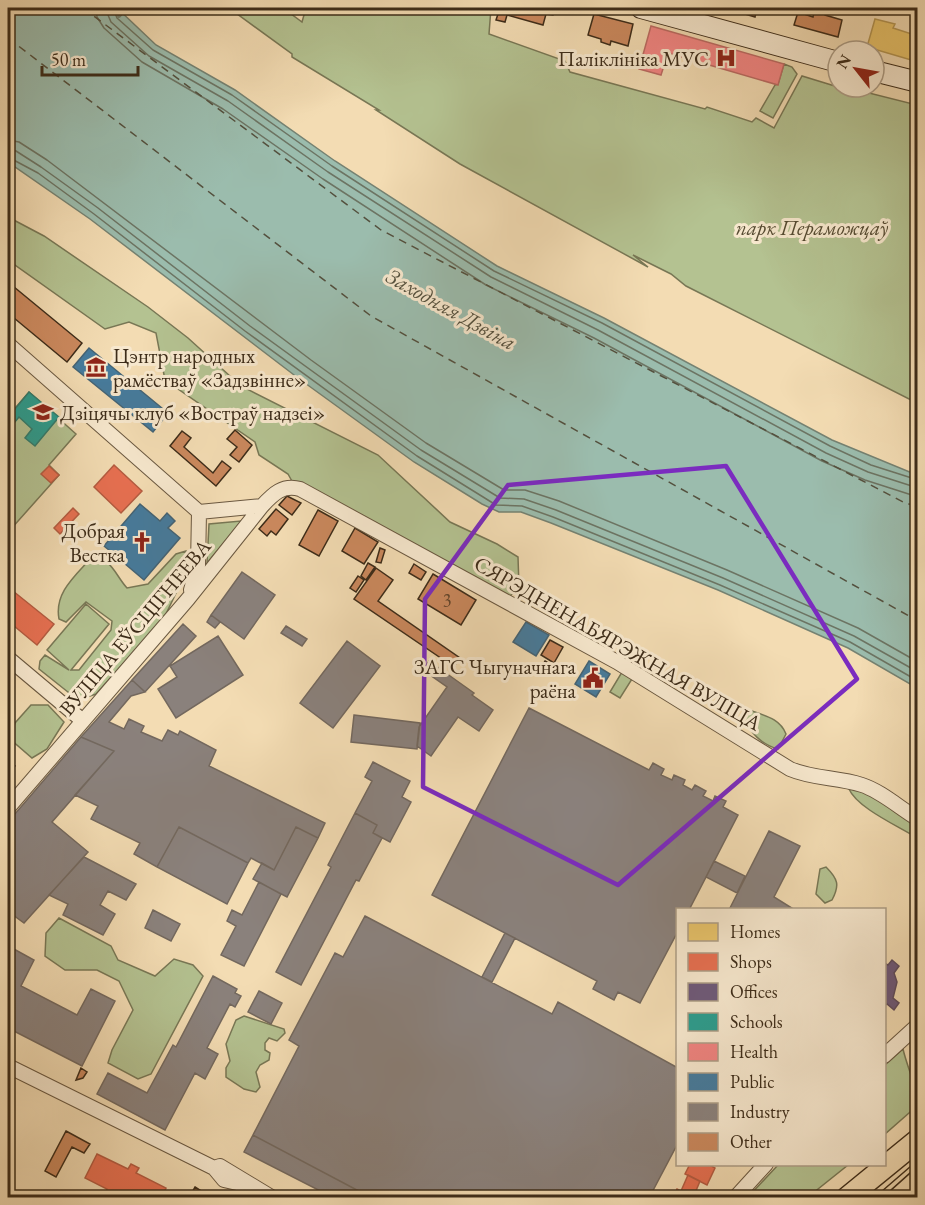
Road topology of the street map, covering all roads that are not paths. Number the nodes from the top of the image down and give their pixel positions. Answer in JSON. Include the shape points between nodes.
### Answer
{"nodes":[{"id":1,"x":641,"y":8,"type":"edge"},
{"id":2,"x":826,"y":59,"type":"edge"},
{"id":3,"x":886,"y":74,"type":"edge"},
{"id":4,"x":918,"y":82,"type":"edge"},
{"id":5,"x":8,"y":344,"type":"edge"},
{"id":6,"x":300,"y":489,"type":"joint"},
{"id":7,"x":262,"y":506,"type":"junction"},
{"id":8,"x":199,"y":512,"type":"junction"},
{"id":9,"x":188,"y":599,"type":"junction"},
{"id":10,"x":8,"y":658,"type":"edge"},
{"id":11,"x":83,"y":721,"type":"junction"},
{"id":12,"x":8,"y":808,"type":"edge"},
{"id":13,"x":918,"y":819,"type":"edge"},
{"id":14,"x":918,"y":1025,"type":"edge"},
{"id":15,"x":886,"y":1055,"type":"edge"},
{"id":16,"x":8,"y":1066,"type":"edge"},
{"id":17,"x":918,"y":1140,"type":"edge"},
{"id":18,"x":764,"y":1166,"type":"edge"},
{"id":19,"x":886,"y":1166,"type":"edge"},
{"id":20,"x":886,"y":1166,"type":"edge"},
{"id":21,"x":214,"y":1168,"type":"junction"},
{"id":22,"x":918,"y":1181,"type":"edge"},
{"id":23,"x":250,"y":1186,"type":"junction"},
{"id":24,"x":273,"y":1197,"type":"edge"},
{"id":25,"x":735,"y":1197,"type":"edge"},
{"id":26,"x":847,"y":1197,"type":"edge"},
{"id":27,"x":899,"y":1197,"type":"edge"}],
"edges":[{"from":1,"to":2,"type":"street"},
{"from":3,"to":4,"type":"street"},
{"from":5,"to":8,"type":"street"},
{"from":6,"to":7,"type":"street","name":"ВУЛІЦА ЕЎСЦІГНЕЕВА","via":[[291,486],[275,492]]},
{"from":6,"to":13,"type":"street","name":"СЯРЭДНЕНАБЯРЭЖНАЯ ВУЛІЦА","via":[[616,662],[790,769],[808,777],[831,777],[866,786]]},
{"from":7,"to":8,"type":"street"},
{"from":7,"to":9,"type":"street","name":"ВУЛІЦА ЕЎСЦІГНЕЕВА"},
{"from":8,"to":9,"type":"street","via":[[198,565]]},
{"from":9,"to":11,"type":"street","name":"ВУЛІЦА ЕЎСЦІГНЕЕВА"},
{"from":10,"to":11,"type":"street"},
{"from":11,"to":12,"type":"street","name":"ВУЛІЦА ЕЎСЦІГНЕЕВА"},
{"from":14,"to":15,"type":"street"},
{"from":16,"to":21,"type":"street"},
{"from":17,"to":19,"type":"main road"},
{"from":18,"to":25,"type":"street"},
{"from":20,"to":26,"type":"main road"},
{"from":21,"to":23,"type":"street","via":[[224,1180]]},
{"from":21,"to":23,"type":"street","via":[[229,1170]]},
{"from":22,"to":27,"type":"main road"},
{"from":23,"to":24,"type":"street"}]}
